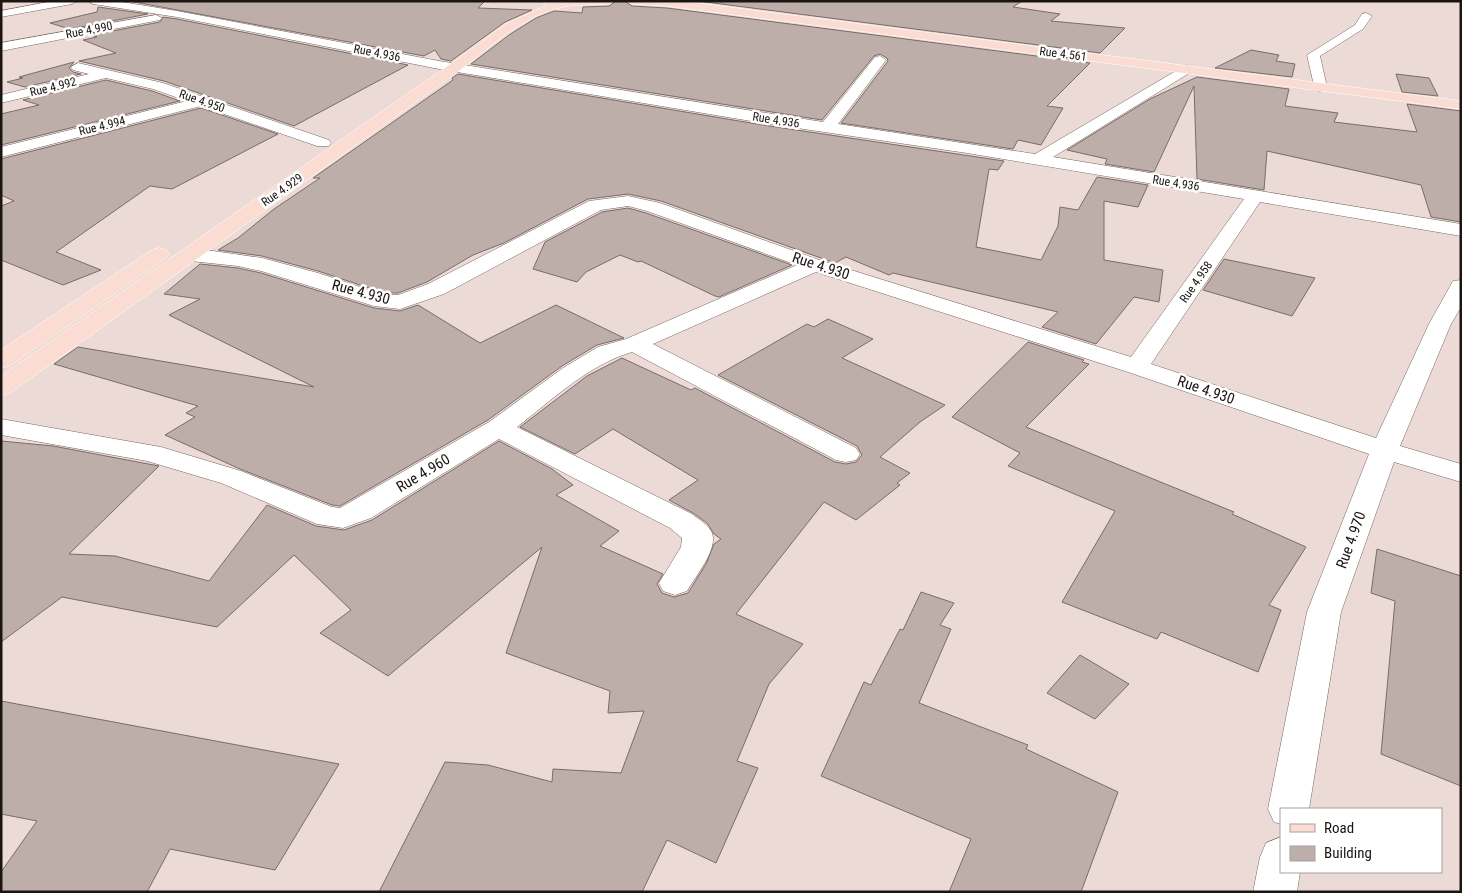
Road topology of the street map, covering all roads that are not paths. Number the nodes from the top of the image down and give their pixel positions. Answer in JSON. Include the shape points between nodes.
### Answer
{"nodes":[{"id":1,"x":72,"y":1,"type":"edge"},
{"id":2,"x":93,"y":1,"type":"edge"},
{"id":3,"x":609,"y":1,"type":"edge"},
{"id":4,"x":632,"y":1,"type":"edge"},
{"id":5,"x":660,"y":2,"type":"edge"},
{"id":6,"x":564,"y":3,"type":"edge"},
{"id":7,"x":1,"y":14,"type":"edge"},
{"id":8,"x":177,"y":14,"type":"junction"},
{"id":9,"x":1366,"y":16,"type":"dead end"},
{"id":10,"x":1,"y":47,"type":"edge"},
{"id":11,"x":880,"y":60,"type":"dead end"},
{"id":12,"x":447,"y":66,"type":"junction"},
{"id":13,"x":78,"y":67,"type":"dead end"},
{"id":14,"x":1186,"y":69,"type":"junction"},
{"id":15,"x":105,"y":74,"type":"junction"},
{"id":16,"x":1320,"y":87,"type":"junction"},
{"id":17,"x":1,"y":100,"type":"edge"},
{"id":18,"x":202,"y":101,"type":"junction"},
{"id":19,"x":1461,"y":105,"type":"edge"},
{"id":20,"x":827,"y":128,"type":"junction"},
{"id":21,"x":323,"y":143,"type":"junction"},
{"id":22,"x":1,"y":152,"type":"edge"},
{"id":23,"x":1037,"y":160,"type":"junction"},
{"id":24,"x":1255,"y":196,"type":"junction"},
{"id":25,"x":216,"y":216,"type":"dead end"},
{"id":26,"x":1461,"y":230,"type":"edge"},
{"id":27,"x":181,"y":250,"type":"junction"},
{"id":28,"x":815,"y":265,"type":"junction"},
{"id":29,"x":1461,"y":286,"type":"edge"},
{"id":30,"x":1450,"y":327,"type":"edge"},
{"id":31,"x":634,"y":344,"type":"junction"},
{"id":32,"x":1,"y":361,"type":"edge"},
{"id":33,"x":1137,"y":367,"type":"junction"},
{"id":34,"x":1,"y":388,"type":"edge"},
{"id":35,"x":1,"y":427,"type":"edge"},
{"id":36,"x":498,"y":428,"type":"junction"},
{"id":37,"x":1384,"y":450,"type":"junction"},
{"id":38,"x":846,"y":454,"type":"dead end"},
{"id":39,"x":1461,"y":473,"type":"edge"},
{"id":40,"x":675,"y":583,"type":"dead end"},
{"id":41,"x":1289,"y":808,"type":"edge"},
{"id":42,"x":1280,"y":863,"type":"edge"},
{"id":43,"x":1275,"y":892,"type":"edge"}],
"edges":[{"from":1,"to":7,"type":"street"},
{"from":2,"to":8,"type":"street","name":"Rue 4.936"},
{"from":3,"to":6,"type":"main road"},
{"from":4,"to":5,"type":"main road","name":"Rue 4.561"},
{"from":5,"to":14,"type":"main road","name":"Rue 4.561"},
{"from":6,"to":12,"type":"main road","name":"Rue 4.929","via":[[528,16]]},
{"from":6,"to":12,"type":"main road","name":"Rue 4.929","via":[[520,4]]},
{"from":8,"to":10,"type":"street","name":"Rue 4.990"},
{"from":8,"to":12,"type":"street","name":"Rue 4.936"},
{"from":9,"to":16,"type":"street","via":[[1359,27],[1313,55]]},
{"from":11,"to":20,"type":"street"},
{"from":12,"to":20,"type":"street","name":"Rue 4.936"},
{"from":12,"to":21,"type":"main road","name":"Rue 4.929"},
{"from":12,"to":27,"type":"main road","name":"Rue 4.929"},
{"from":13,"to":15,"type":"street","name":"Rue 4.950"},
{"from":14,"to":16,"type":"main road","name":"Rue 4.561"},
{"from":14,"to":23,"type":"street"},
{"from":15,"to":17,"type":"street","name":"Rue 4.992"},
{"from":15,"to":18,"type":"street","name":"Rue 4.950","via":[[158,86]]},
{"from":16,"to":19,"type":"main road","name":"Rue 4.561"},
{"from":18,"to":21,"type":"street","name":"Rue 4.950"},
{"from":18,"to":22,"type":"street","name":"Rue 4.994"},
{"from":20,"to":23,"type":"street","name":"Rue 4.936"},
{"from":21,"to":25,"type":"main road","name":"Rue 4.929"},
{"from":23,"to":24,"type":"street","name":"Rue 4.936"},
{"from":24,"to":26,"type":"street","name":"Rue 4.936"},
{"from":24,"to":33,"type":"street","name":"Rue 4.958"},
{"from":27,"to":28,"type":"street","name":"Rue 4.930","via":[[265,264],[382,301],[400,302],[436,289],[596,205],[628,201]]},
{"from":27,"to":32,"type":"main road","name":"Rue 4.929"},
{"from":27,"to":34,"type":"main road","name":"Rue 4.929"},
{"from":28,"to":31,"type":"street","name":"Rue 4.960"},
{"from":28,"to":33,"type":"street","name":"Rue 4.930"},
{"from":29,"to":30,"type":"street","name":"Rue 4.970"},
{"from":30,"to":37,"type":"street","name":"Rue 4.970"},
{"from":31,"to":36,"type":"street","name":"Rue 4.960","via":[[606,352],[589,362]]},
{"from":31,"to":38,"type":"street"},
{"from":33,"to":37,"type":"street","name":"Rue 4.930"},
{"from":35,"to":36,"type":"street","name":"Rue 4.960","via":[[152,453],[231,477],[328,517],[342,518],[360,511]]},
{"from":36,"to":40,"type":"street","via":[[681,521],[697,534],[697,548]]},
{"from":37,"to":39,"type":"street","name":"Rue 4.930"},
{"from":37,"to":41,"type":"street","name":"Rue 4.970","via":[[1324,612]]},
{"from":42,"to":43,"type":"street"}]}
